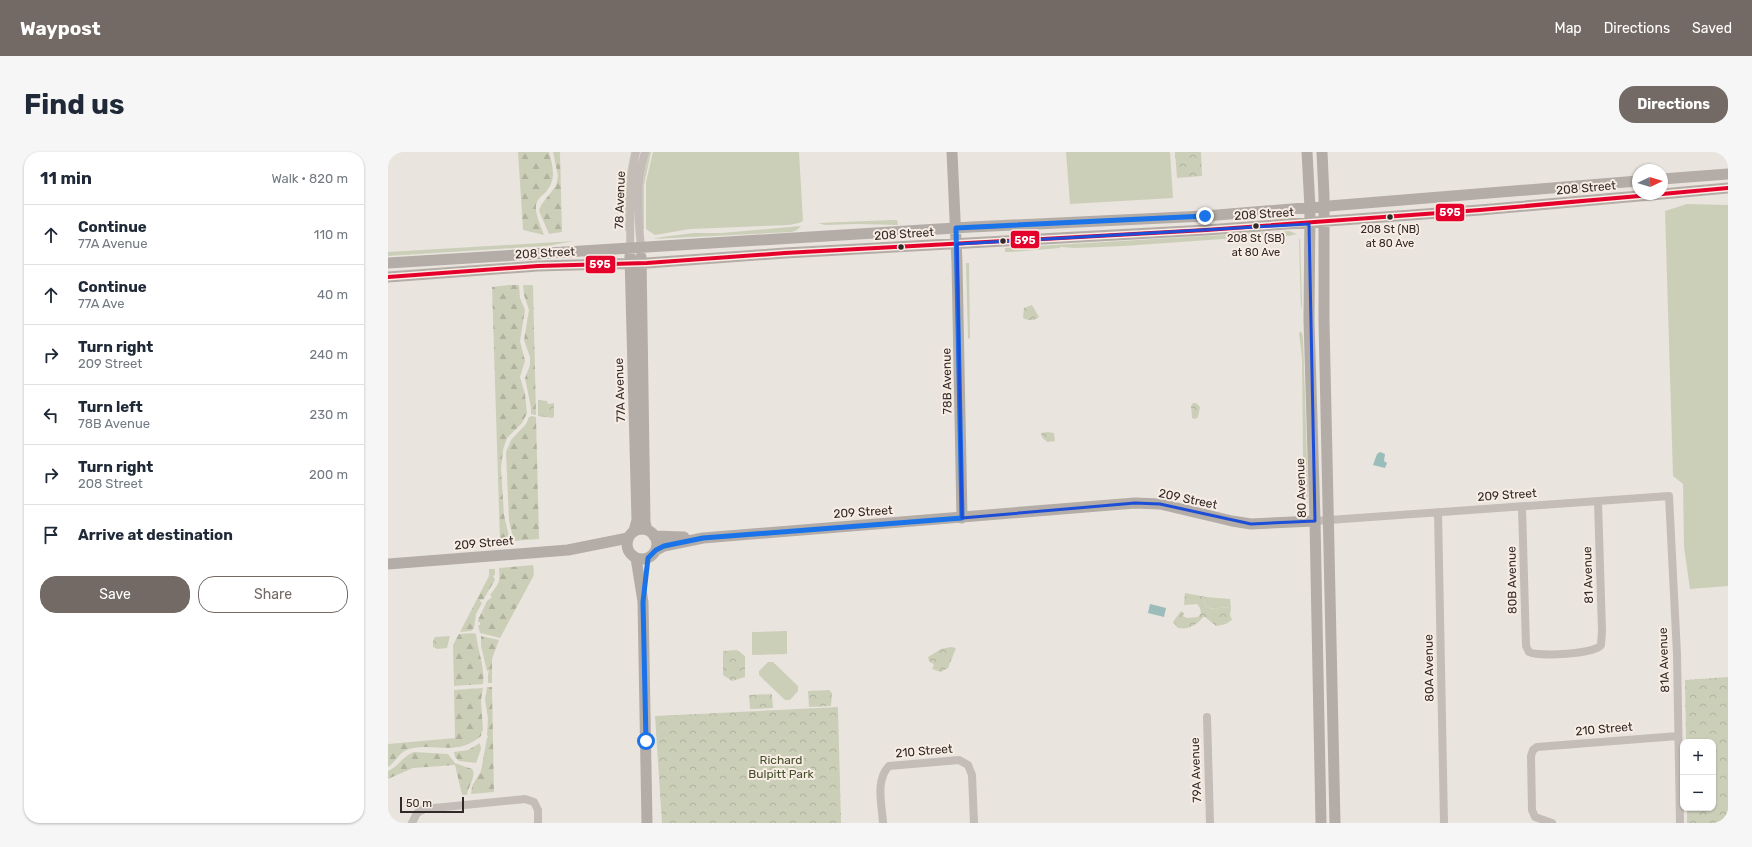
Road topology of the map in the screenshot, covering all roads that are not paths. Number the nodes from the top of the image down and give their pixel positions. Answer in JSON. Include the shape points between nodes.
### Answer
{"nodes":[{"id":1,"x":636,"y":152,"type":"edge"},
{"id":2,"x":645,"y":152,"type":"edge"},
{"id":3,"x":952,"y":152,"type":"edge"},
{"id":4,"x":1307,"y":152,"type":"edge"},
{"id":5,"x":1322,"y":152,"type":"edge"},
{"id":6,"x":1728,"y":174,"type":"edge"},
{"id":7,"x":1668,"y":179,"type":"edge"},
{"id":8,"x":1632,"y":181,"type":"edge"},
{"id":9,"x":1728,"y":188,"type":"edge"},
{"id":10,"x":1668,"y":193,"type":"edge"},
{"id":11,"x":1632,"y":197,"type":"edge"},
{"id":12,"x":1324,"y":206,"type":"junction"},
{"id":13,"x":1310,"y":208,"type":"junction"},
{"id":14,"x":1324,"y":222,"type":"junction"},
{"id":15,"x":1310,"y":224,"type":"junction"},
{"id":16,"x":956,"y":228,"type":"junction"},
{"id":17,"x":956,"y":244,"type":"junction"},
{"id":18,"x":635,"y":249,"type":"junction"},
{"id":19,"x":388,"y":263,"type":"edge"},
{"id":20,"x":635,"y":263,"type":"junction"},
{"id":21,"x":388,"y":277,"type":"edge"},
{"id":22,"x":1669,"y":496,"type":"joint"},
{"id":23,"x":1598,"y":502,"type":"junction"},
{"id":24,"x":1522,"y":507,"type":"junction"},
{"id":25,"x":1438,"y":512,"type":"junction"},
{"id":26,"x":962,"y":518,"type":"junction"},
{"id":27,"x":1328,"y":520,"type":"junction"},
{"id":28,"x":1315,"y":521,"type":"junction"},
{"id":29,"x":651,"y":533,"type":"junction"},
{"id":30,"x":631,"y":534,"type":"junction"},
{"id":31,"x":703,"y":538,"type":"junction"},
{"id":32,"x":582,"y":548,"type":"junction"},
{"id":33,"x":652,"y":554,"type":"junction"},
{"id":34,"x":632,"y":555,"type":"junction"},
{"id":35,"x":388,"y":564,"type":"edge"},
{"id":36,"x":643,"y":602,"type":"junction"},
{"id":37,"x":1528,"y":652,"type":"joint"},
{"id":38,"x":1207,"y":717,"type":"dead end"},
{"id":39,"x":1678,"y":736,"type":"junction"},
{"id":40,"x":412,"y":823,"type":"edge"},
{"id":41,"x":538,"y":823,"type":"edge"},
{"id":42,"x":647,"y":823,"type":"edge"},
{"id":43,"x":883,"y":823,"type":"edge"},
{"id":44,"x":974,"y":823,"type":"edge"},
{"id":45,"x":1210,"y":823,"type":"edge"},
{"id":46,"x":1321,"y":823,"type":"edge"},
{"id":47,"x":1335,"y":823,"type":"edge"},
{"id":48,"x":1444,"y":823,"type":"edge"},
{"id":49,"x":1552,"y":823,"type":"edge"},
{"id":50,"x":1680,"y":823,"type":"edge"}],
"edges":[{"from":1,"to":18,"type":"street","name":"78 Avenue","via":[[632,169]]},
{"from":2,"to":18,"type":"street","name":"78 Avenue"},
{"from":3,"to":16,"type":"main road","name":"78B Avenue"},
{"from":4,"to":13,"type":"main road","name":"80 Avenue"},
{"from":5,"to":12,"type":"main road"},
{"from":6,"to":7,"type":"main road"},
{"from":8,"to":12,"type":"main road","name":"208 Street"},
{"from":9,"to":10,"type":"main road","name":"208 Street"},
{"from":11,"to":14,"type":"main road","name":"208 Street"},
{"from":12,"to":13,"type":"main road","name":"208 Street"},
{"from":12,"to":14,"type":"main road"},
{"from":13,"to":15,"type":"main road","name":"80 Avenue"},
{"from":13,"to":16,"type":"main road","name":"208 Street","via":[[1205,216]]},
{"from":14,"to":15,"type":"main road","name":"208 Street"},
{"from":14,"to":27,"type":"main road"},
{"from":15,"to":17,"type":"main road","name":"208 Street"},
{"from":15,"to":28,"type":"main road","name":"80 Avenue","via":[[1309,320]]},
{"from":16,"to":17,"type":"main road","name":"78B Avenue"},
{"from":16,"to":18,"type":"main road","name":"208 Street"},
{"from":17,"to":20,"type":"main road","name":"208 Street"},
{"from":17,"to":26,"type":"main road","name":"78B Avenue"},
{"from":18,"to":19,"type":"main road","name":"208 Street"},
{"from":18,"to":20,"type":"main road","name":"77A Avenue"},
{"from":20,"to":21,"type":"main road","name":"208 Street","via":[[538,266]]},
{"from":20,"to":29,"type":"main road","name":"77A Avenue","via":[[645,522]]},
{"from":20,"to":30,"type":"main road","name":"77A Avenue","via":[[637,520]]},
{"from":22,"to":23,"type":"street","name":"209 Street"},
{"from":22,"to":39,"type":"street","name":"81A Avenue","via":[[1677,654]]},
{"from":23,"to":24,"type":"street","name":"209 Street"},
{"from":23,"to":37,"type":"street","name":"81 Avenue","via":[[1602,631],[1600,647],[1587,651],[1537,655]]},
{"from":24,"to":25,"type":"street","name":"209 Street"},
{"from":24,"to":37,"type":"street","name":"80B Avenue","via":[[1525,638]]},
{"from":25,"to":27,"type":"street","name":"209 Street"},
{"from":25,"to":48,"type":"street","name":"80A Avenue"},
{"from":26,"to":28,"type":"main road","name":"209 Street","via":[[1135,503],[1160,504],[1232,522],[1251,524]]},
{"from":26,"to":31,"type":"main road","name":"209 Street"},
{"from":27,"to":28,"type":"street","name":"209 Street"},
{"from":27,"to":47,"type":"main road"},
{"from":28,"to":46,"type":"main road","name":"80 Avenue"},
{"from":29,"to":30,"type":"main road","via":[[643,529]]},
{"from":29,"to":31,"type":"main road","name":"209 Street"},
{"from":29,"to":33,"type":"main road","via":[[656,540]]},
{"from":30,"to":32,"type":"main road","name":"209 Street"},
{"from":30,"to":34,"type":"main road","via":[[626,542]]},
{"from":31,"to":33,"type":"main road","name":"209 Street","via":[[664,546]]},
{"from":32,"to":34,"type":"main road","name":"209 Street","via":[[619,550]]},
{"from":32,"to":35,"type":"main road","name":"209 Street"},
{"from":33,"to":34,"type":"main road","via":[[644,559]]},
{"from":33,"to":36,"type":"main road"},
{"from":34,"to":36,"type":"main road"},
{"from":36,"to":42,"type":"main road"},
{"from":38,"to":45,"type":"street","name":"79A Avenue"},
{"from":39,"to":49,"type":"street","name":"210 Street","via":[[1537,747],[1531,756],[1532,810],[1535,817]]},
{"from":39,"to":50,"type":"street","name":"81A Avenue"},
{"from":40,"to":41,"type":"street","via":[[417,813],[424,809],[525,799],[534,802],[538,810]]},
{"from":43,"to":44,"type":"street","name":"210 Street","via":[[880,780],[889,766],[959,760],[968,765],[972,775]]}]}
